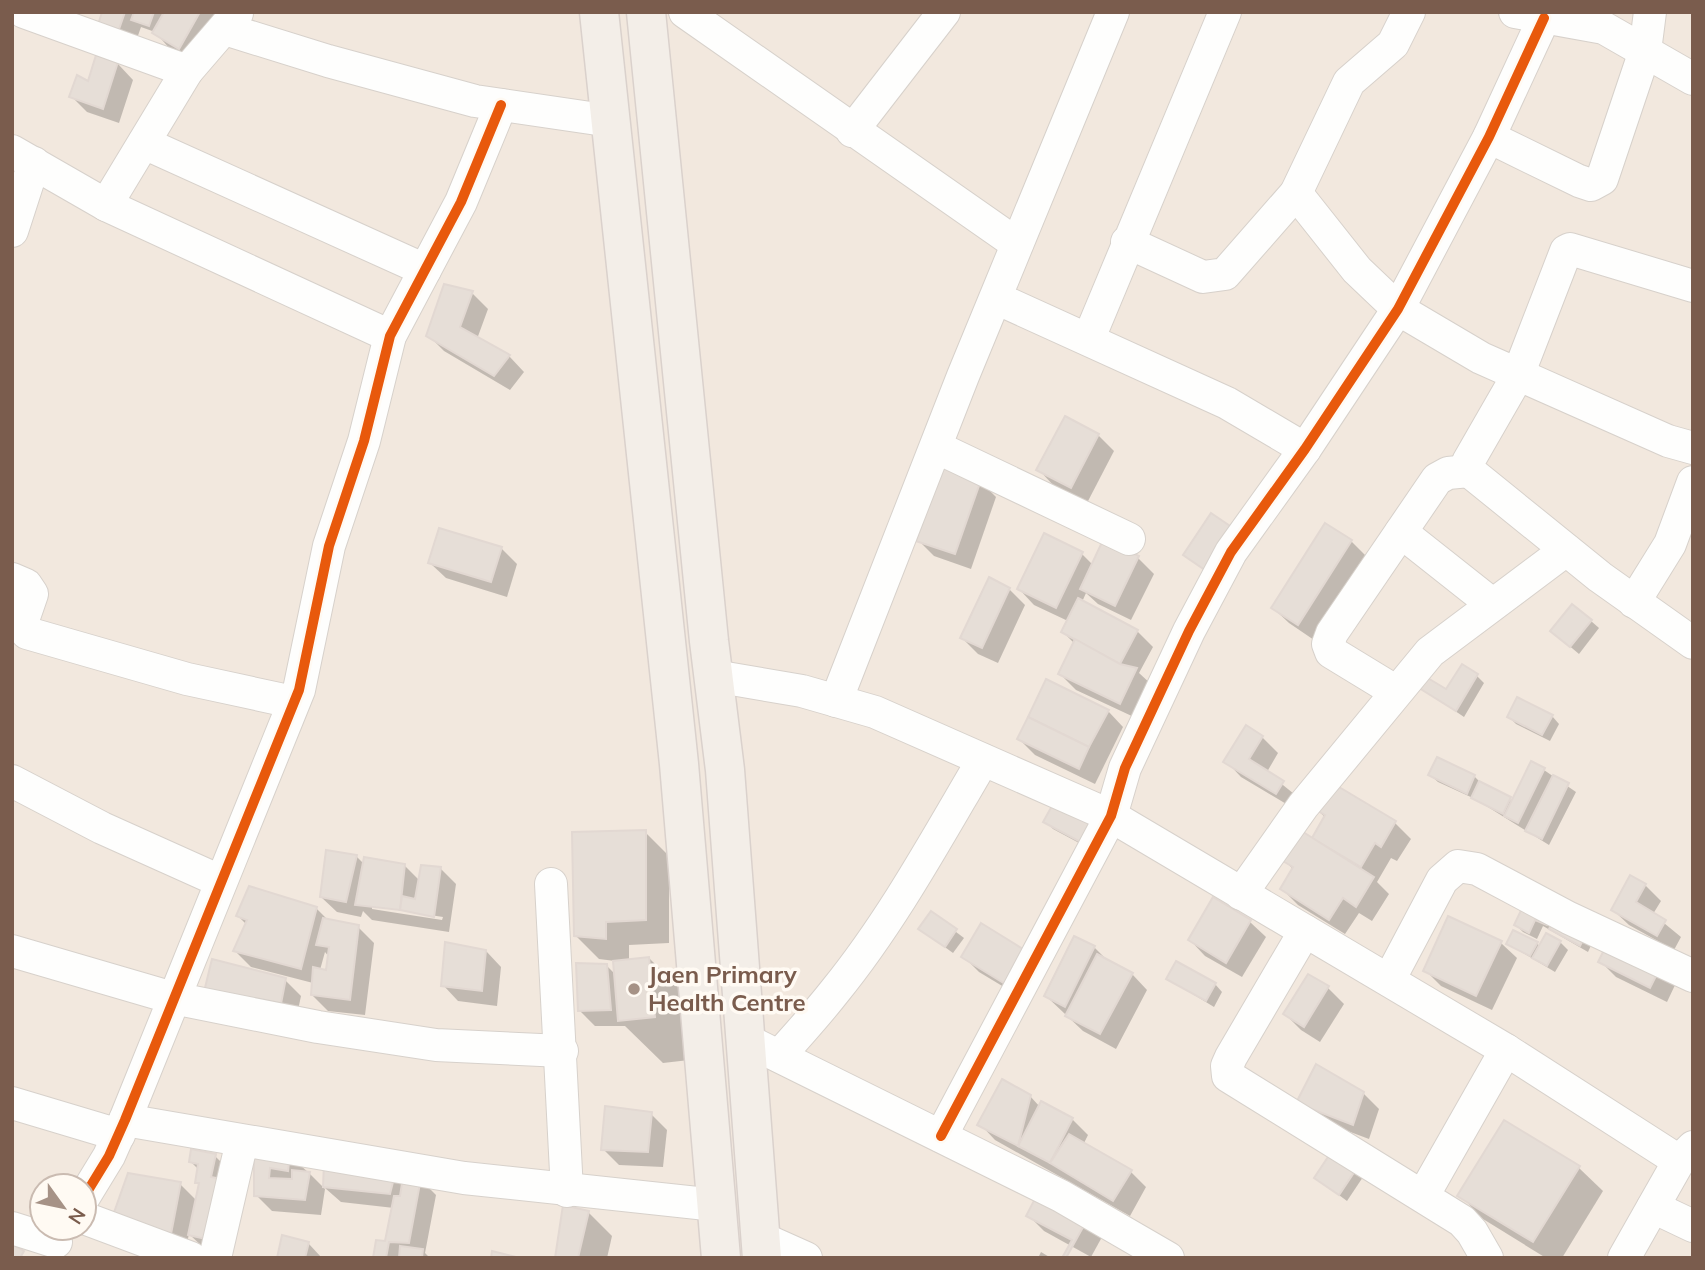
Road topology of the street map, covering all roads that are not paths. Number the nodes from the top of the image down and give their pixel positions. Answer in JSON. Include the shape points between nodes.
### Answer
{"nodes":[{"id":1,"x":24,"y":12,"type":"edge"},
{"id":2,"x":599,"y":12,"type":"edge"},
{"id":3,"x":646,"y":12,"type":"edge"},
{"id":4,"x":685,"y":12,"type":"edge"},
{"id":5,"x":944,"y":12,"type":"edge"},
{"id":6,"x":1112,"y":12,"type":"edge"},
{"id":7,"x":1226,"y":12,"type":"edge"},
{"id":8,"x":1409,"y":12,"type":"edge"},
{"id":9,"x":1650,"y":12,"type":"edge"},
{"id":10,"x":1529,"y":15,"type":"edge"},
{"id":11,"x":232,"y":21,"type":"edge"},
{"id":12,"x":1645,"y":51,"type":"junction"},
{"id":13,"x":187,"y":71,"type":"junction"},
{"id":14,"x":1693,"y":79,"type":"edge"},
{"id":15,"x":501,"y":105,"type":"junction"},
{"id":16,"x":611,"y":121,"type":"junction"},
{"id":17,"x":852,"y":131,"type":"junction"},
{"id":18,"x":1489,"y":137,"type":"junction"},
{"id":19,"x":144,"y":143,"type":"junction"},
{"id":20,"x":23,"y":157,"type":"edge"},
{"id":21,"x":1296,"y":193,"type":"junction"},
{"id":22,"x":106,"y":205,"type":"junction"},
{"id":23,"x":12,"y":230,"type":"edge"},
{"id":24,"x":1127,"y":242,"type":"junction"},
{"id":25,"x":1017,"y":244,"type":"junction"},
{"id":26,"x":425,"y":270,"type":"junction"},
{"id":27,"x":1693,"y":285,"type":"edge"},
{"id":28,"x":996,"y":298,"type":"junction"},
{"id":29,"x":1398,"y":309,"type":"junction"},
{"id":30,"x":390,"y":336,"type":"junction"},
{"id":31,"x":1089,"y":338,"type":"junction"},
{"id":32,"x":1518,"y":375,"type":"junction"},
{"id":33,"x":936,"y":447,"type":"junction"},
{"id":34,"x":1693,"y":448,"type":"edge"},
{"id":35,"x":1305,"y":449,"type":"junction"},
{"id":36,"x":1469,"y":471,"type":"junction"},
{"id":37,"x":1693,"y":482,"type":"edge"},
{"id":38,"x":1401,"y":532,"type":"junction"},
{"id":39,"x":1129,"y":539,"type":"dead end"},
{"id":40,"x":1566,"y":550,"type":"junction"},
{"id":41,"x":12,"y":579,"type":"edge"},
{"id":42,"x":1634,"y":602,"type":"junction"},
{"id":43,"x":1492,"y":604,"type":"junction"},
{"id":44,"x":1693,"y":643,"type":"edge"},
{"id":45,"x":713,"y":676,"type":"junction"},
{"id":46,"x":1395,"y":691,"type":"junction"},
{"id":47,"x":836,"y":701,"type":"junction"},
{"id":48,"x":293,"y":702,"type":"junction"},
{"id":49,"x":982,"y":760,"type":"junction"},
{"id":50,"x":12,"y":781,"type":"edge"},
{"id":51,"x":1111,"y":816,"type":"junction"},
{"id":52,"x":220,"y":881,"type":"junction"},
{"id":53,"x":551,"y":884,"type":"dead end"},
{"id":54,"x":1241,"y":894,"type":"junction"},
{"id":55,"x":1305,"y":931,"type":"junction"},
{"id":56,"x":12,"y":951,"type":"edge"},
{"id":57,"x":1693,"y":976,"type":"edge"},
{"id":58,"x":1389,"y":980,"type":"junction"},
{"id":59,"x":173,"y":998,"type":"junction"},
{"id":60,"x":762,"y":1048,"type":"junction"},
{"id":61,"x":1506,"y":1050,"type":"junction"},
{"id":62,"x":562,"y":1051,"type":"junction"},
{"id":63,"x":12,"y":1103,"type":"edge"},
{"id":64,"x":122,"y":1128,"type":"junction"},
{"id":65,"x":941,"y":1136,"type":"junction"},
{"id":66,"x":242,"y":1142,"type":"junction"},
{"id":67,"x":1686,"y":1154,"type":"edge"},
{"id":68,"x":98,"y":1172,"type":"edge"},
{"id":69,"x":566,"y":1191,"type":"junction"},
{"id":70,"x":1423,"y":1196,"type":"junction"},
{"id":71,"x":716,"y":1205,"type":"junction"},
{"id":72,"x":1653,"y":1207,"type":"junction"},
{"id":73,"x":98,"y":1223,"type":"edge"},
{"id":74,"x":1693,"y":1226,"type":"edge"},
{"id":75,"x":12,"y":1228,"type":"edge"},
{"id":76,"x":56,"y":1243,"type":"edge"},
{"id":77,"x":761,"y":1247,"type":"edge"},
{"id":78,"x":191,"y":1258,"type":"edge"},
{"id":79,"x":215,"y":1258,"type":"edge"},
{"id":80,"x":721,"y":1258,"type":"edge"},
{"id":81,"x":806,"y":1258,"type":"edge"},
{"id":82,"x":1168,"y":1258,"type":"edge"},
{"id":83,"x":1487,"y":1258,"type":"edge"},
{"id":84,"x":1624,"y":1258,"type":"edge"}],
"edges":[{"from":1,"to":13,"type":"street"},
{"from":2,"to":16,"type":"main road"},
{"from":3,"to":45,"type":"main road"},
{"from":4,"to":17,"type":"street"},
{"from":5,"to":17,"type":"street"},
{"from":6,"to":25,"type":"street"},
{"from":7,"to":24,"type":"street"},
{"from":8,"to":21,"type":"street","via":[[1393,44],[1349,82]]},
{"from":9,"to":12,"type":"street"},
{"from":10,"to":12,"type":"street","via":[[1604,28]]},
{"from":10,"to":18,"type":"street"},
{"from":11,"to":13,"type":"street"},
{"from":11,"to":15,"type":"street","via":[[328,61]]},
{"from":12,"to":14,"type":"street"},
{"from":12,"to":18,"type":"street","via":[[1602,179],[1591,185],[1579,181]]},
{"from":13,"to":19,"type":"street"},
{"from":15,"to":16,"type":"street"},
{"from":15,"to":26,"type":"street","via":[[461,202]]},
{"from":16,"to":71,"type":"main road","via":[[679,764]]},
{"from":17,"to":25,"type":"street"},
{"from":18,"to":29,"type":"street"},
{"from":19,"to":22,"type":"street"},
{"from":19,"to":26,"type":"street"},
{"from":20,"to":22,"type":"street"},
{"from":20,"to":23,"type":"street"},
{"from":21,"to":24,"type":"street","via":[[1225,274],[1215,277],[1203,277]]},
{"from":21,"to":29,"type":"street","via":[[1348,260]]},
{"from":22,"to":30,"type":"street"},
{"from":24,"to":31,"type":"street"},
{"from":25,"to":28,"type":"street"},
{"from":26,"to":30,"type":"street"},
{"from":27,"to":32,"type":"street","via":[[1570,249],[1564,254]]},
{"from":28,"to":31,"type":"street"},
{"from":28,"to":33,"type":"street"},
{"from":29,"to":32,"type":"street"},
{"from":29,"to":35,"type":"street"},
{"from":30,"to":48,"type":"street","via":[[364,440],[329,546]]},
{"from":31,"to":35,"type":"street","via":[[1227,404]]},
{"from":32,"to":34,"type":"street"},
{"from":32,"to":36,"type":"street","via":[[1468,462]]},
{"from":33,"to":39,"type":"street"},
{"from":33,"to":47,"type":"street"},
{"from":35,"to":51,"type":"street","via":[[1231,552],[1189,631],[1125,768]]},
{"from":36,"to":38,"type":"street","via":[[1437,479]]},
{"from":36,"to":40,"type":"street"},
{"from":37,"to":42,"type":"street","via":[[1670,544]]},
{"from":38,"to":43,"type":"street"},
{"from":38,"to":46,"type":"street","via":[[1328,644],[1331,652]]},
{"from":40,"to":42,"type":"street"},
{"from":40,"to":43,"type":"street"},
{"from":41,"to":48,"type":"street","via":[[26,584],[32,594],[22,623],[27,633],[187,679]]},
{"from":42,"to":44,"type":"street"},
{"from":43,"to":46,"type":"street","via":[[1430,652]]},
{"from":45,"to":47,"type":"street"},
{"from":45,"to":60,"type":"main road"},
{"from":46,"to":54,"type":"street","via":[[1303,806]]},
{"from":47,"to":49,"type":"street","via":[[875,712]]},
{"from":48,"to":52,"type":"street"},
{"from":49,"to":51,"type":"street"},
{"from":49,"to":60,"type":"street","via":[[920,867],[836,990]]},
{"from":50,"to":52,"type":"street"},
{"from":51,"to":54,"type":"street"},
{"from":51,"to":65,"type":"street"},
{"from":52,"to":59,"type":"street"},
{"from":53,"to":62,"type":"street"},
{"from":54,"to":55,"type":"street"},
{"from":55,"to":58,"type":"street"},
{"from":55,"to":70,"type":"street","via":[[1231,1057],[1228,1076]]},
{"from":56,"to":59,"type":"street"},
{"from":57,"to":58,"type":"street","via":[[1477,869],[1458,866],[1441,880]]},
{"from":58,"to":61,"type":"street"},
{"from":59,"to":62,"type":"street","via":[[436,1045]]},
{"from":59,"to":64,"type":"street"},
{"from":60,"to":65,"type":"street"},
{"from":60,"to":77,"type":"main road"},
{"from":61,"to":67,"type":"street"},
{"from":61,"to":70,"type":"street"},
{"from":62,"to":69,"type":"street"},
{"from":63,"to":64,"type":"street"},
{"from":64,"to":66,"type":"street"},
{"from":64,"to":68,"type":"street"},
{"from":65,"to":82,"type":"street","via":[[1061,1196]]},
{"from":66,"to":69,"type":"street"},
{"from":66,"to":79,"type":"street"},
{"from":67,"to":72,"type":"street"},
{"from":69,"to":71,"type":"street"},
{"from":70,"to":83,"type":"street","via":[[1462,1221]]},
{"from":71,"to":80,"type":"main road"},
{"from":72,"to":74,"type":"street"},
{"from":72,"to":84,"type":"street"},
{"from":73,"to":78,"type":"street"},
{"from":75,"to":76,"type":"street"},
{"from":77,"to":81,"type":"street"}]}
